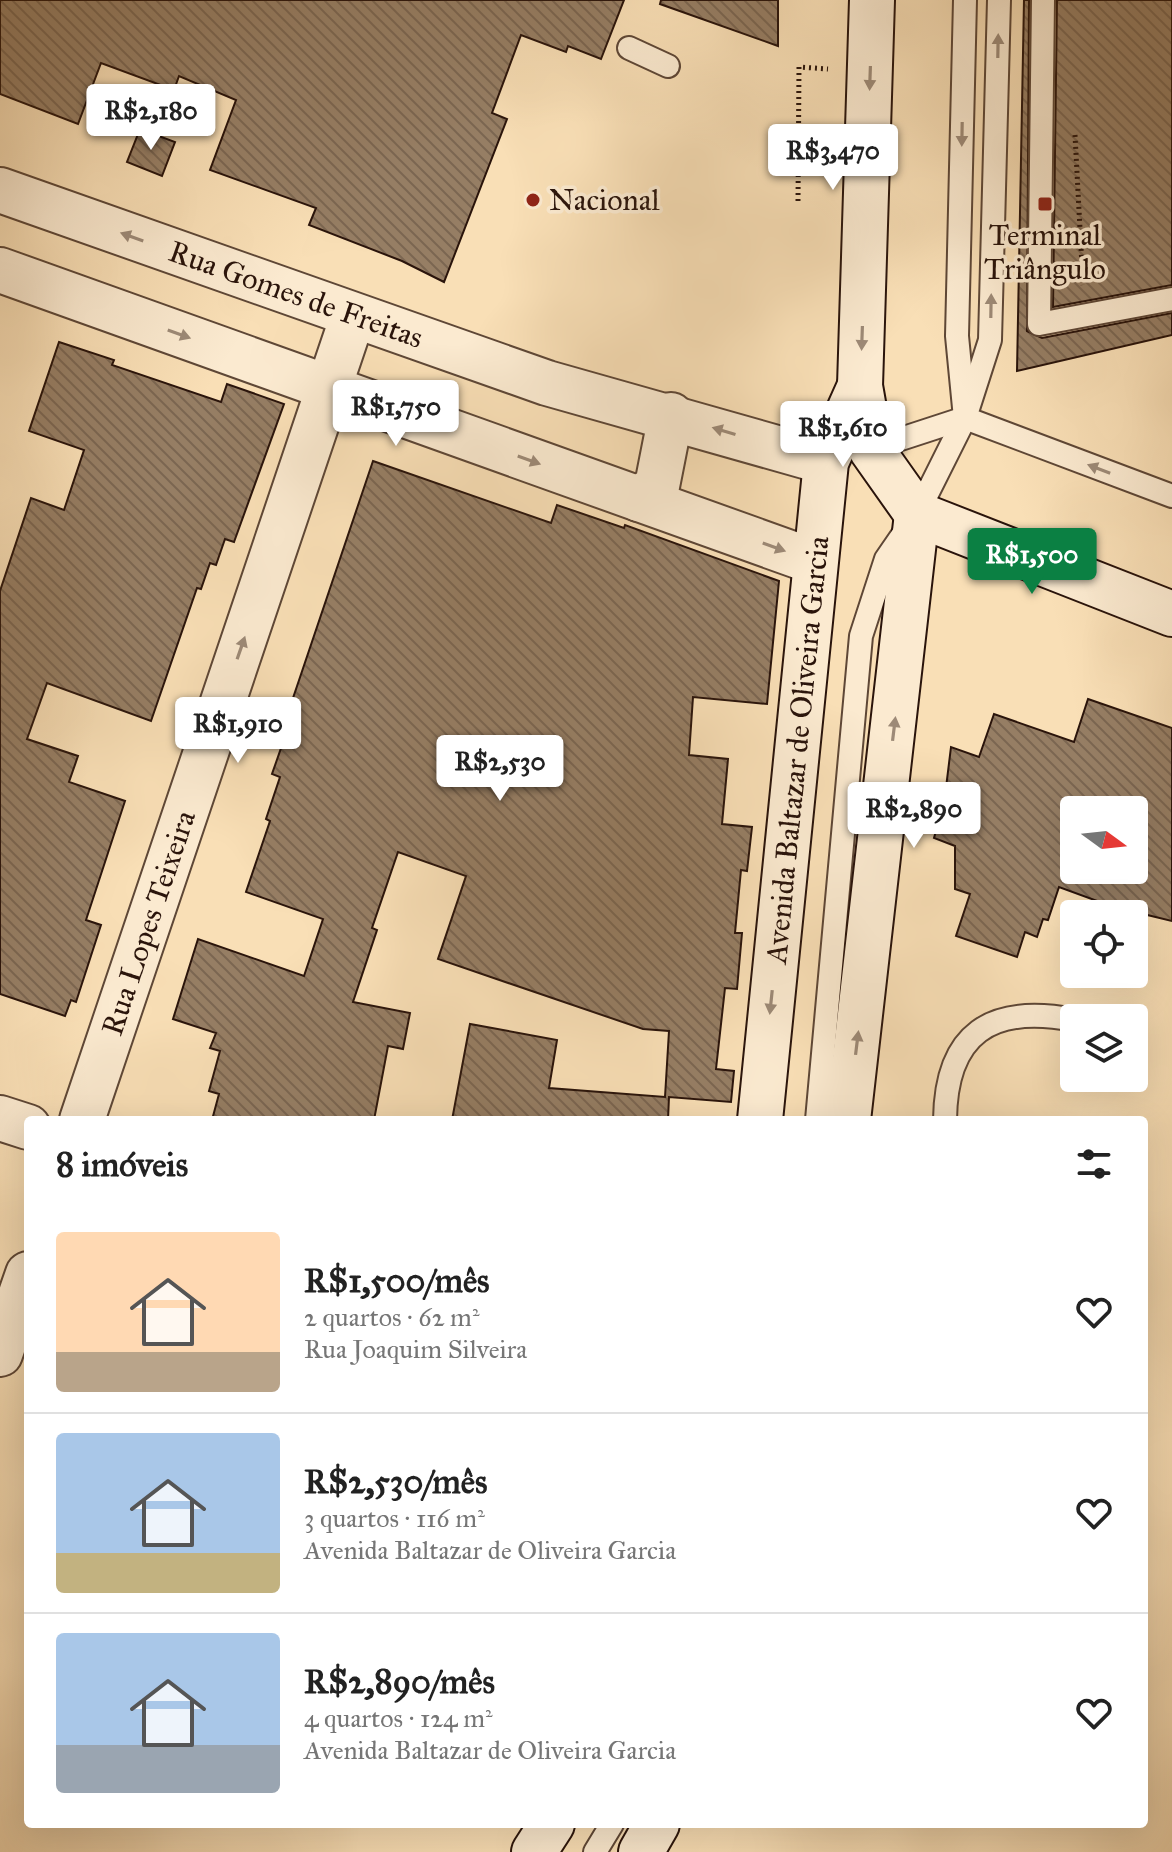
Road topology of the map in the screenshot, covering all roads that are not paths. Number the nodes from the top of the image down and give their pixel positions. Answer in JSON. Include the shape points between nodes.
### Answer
{"nodes":[{"id":1,"x":872,"y":0,"type":"edge"},
{"id":2,"x":965,"y":0,"type":"edge"},
{"id":3,"x":999,"y":0,"type":"edge"},
{"id":4,"x":1043,"y":0,"type":"edge"},
{"id":5,"x":629,"y":48,"type":"dead end"},
{"id":6,"x":668,"y":66,"type":"dead end"},
{"id":7,"x":0,"y":190,"type":"edge"},
{"id":8,"x":0,"y":270,"type":"edge"},
{"id":9,"x":1172,"y":299,"type":"edge"},
{"id":10,"x":353,"y":316,"type":"junction"},
{"id":11,"x":860,"y":386,"type":"junction"},
{"id":12,"x":329,"y":388,"type":"junction"},
{"id":13,"x":671,"y":415,"type":"junction"},
{"id":14,"x":965,"y":418,"type":"junction"},
{"id":15,"x":871,"y":449,"type":"junction"},
{"id":16,"x":826,"y":462,"type":"junction"},
{"id":17,"x":1172,"y":496,"type":"edge"},
{"id":18,"x":639,"y":499,"type":"junction"},
{"id":19,"x":917,"y":514,"type":"junction"},
{"id":20,"x":815,"y":562,"type":"junction"},
{"id":21,"x":1172,"y":614,"type":"edge"},
{"id":22,"x":1060,"y":1017,"type":"edge"},
{"id":23,"x":83,"y":1116,"type":"edge"},
{"id":24,"x":760,"y":1116,"type":"edge"},
{"id":25,"x":817,"y":1116,"type":"edge"},
{"id":26,"x":848,"y":1116,"type":"edge"},
{"id":27,"x":945,"y":1116,"type":"edge"},
{"id":28,"x":0,"y":1118,"type":"edge"},
{"id":29,"x":24,"y":1126,"type":"edge"},
{"id":30,"x":24,"y":1285,"type":"edge"},
{"id":31,"x":0,"y":1354,"type":"edge"},
{"id":32,"x":549,"y":1828,"type":"edge"},
{"id":33,"x":610,"y":1828,"type":"edge"},
{"id":34,"x":655,"y":1828,"type":"edge"},
{"id":35,"x":534,"y":1852,"type":"edge"},
{"id":36,"x":595,"y":1852,"type":"edge"},
{"id":37,"x":641,"y":1852,"type":"edge"}],
"edges":[{"from":1,"to":11,"type":"street","one_way":true},
{"from":2,"to":14,"type":"lane","one_way":true,"via":[[957,336]]},
{"from":14,"to":3,"type":"lane","one_way":true,"via":[[990,340]]},
{"from":4,"to":9,"type":"lane","via":[[1039,324]]},
{"from":5,"to":6,"type":"lane"},
{"from":10,"to":7,"type":"street","name":"Rua Gomes de Freitas","one_way":true},
{"from":8,"to":12,"type":"street","one_way":true},
{"from":10,"to":12,"type":"street","name":"Rua Lopes Teixeira"},
{"from":10,"to":13,"type":"street","name":"Rua Gomes de Freitas","via":[[547,383]]},
{"from":11,"to":15,"type":"street"},
{"from":11,"to":16,"type":"street","name":"Avenida Baltazar de Oliveira Garcia"},
{"from":12,"to":18,"type":"street","one_way":true},
{"from":23,"to":12,"type":"street","name":"Rua Lopes Teixeira","one_way":true},
{"from":16,"to":13,"type":"street","name":"Rua Gomes de Freitas","one_way":true},
{"from":13,"to":18,"type":"street","via":[[657,486]]},
{"from":14,"to":15,"type":"lane"},
{"from":17,"to":14,"type":"lane","one_way":true},
{"from":14,"to":19,"type":"lane"},
{"from":15,"to":16,"type":"lane"},
{"from":15,"to":19,"type":"street"},
{"from":16,"to":20,"type":"street","name":"Avenida Baltazar de Oliveira Garcia"},
{"from":18,"to":20,"type":"street","one_way":true},
{"from":19,"to":21,"type":"street"},
{"from":19,"to":25,"type":"lane","via":[[886,559],[861,636]]},
{"from":26,"to":19,"type":"street","one_way":true},
{"from":20,"to":24,"type":"street","name":"Avenida Baltazar de Oliveira Garcia","one_way":true},
{"from":22,"to":27,"type":"lane","via":[[1039,1013],[1002,1020],[970,1036],[945,1087]]},
{"from":28,"to":29,"type":"street"},
{"from":30,"to":31,"type":"street"},
{"from":32,"to":35,"type":"street"},
{"from":33,"to":36,"type":"lane"},
{"from":34,"to":37,"type":"street"}]}
